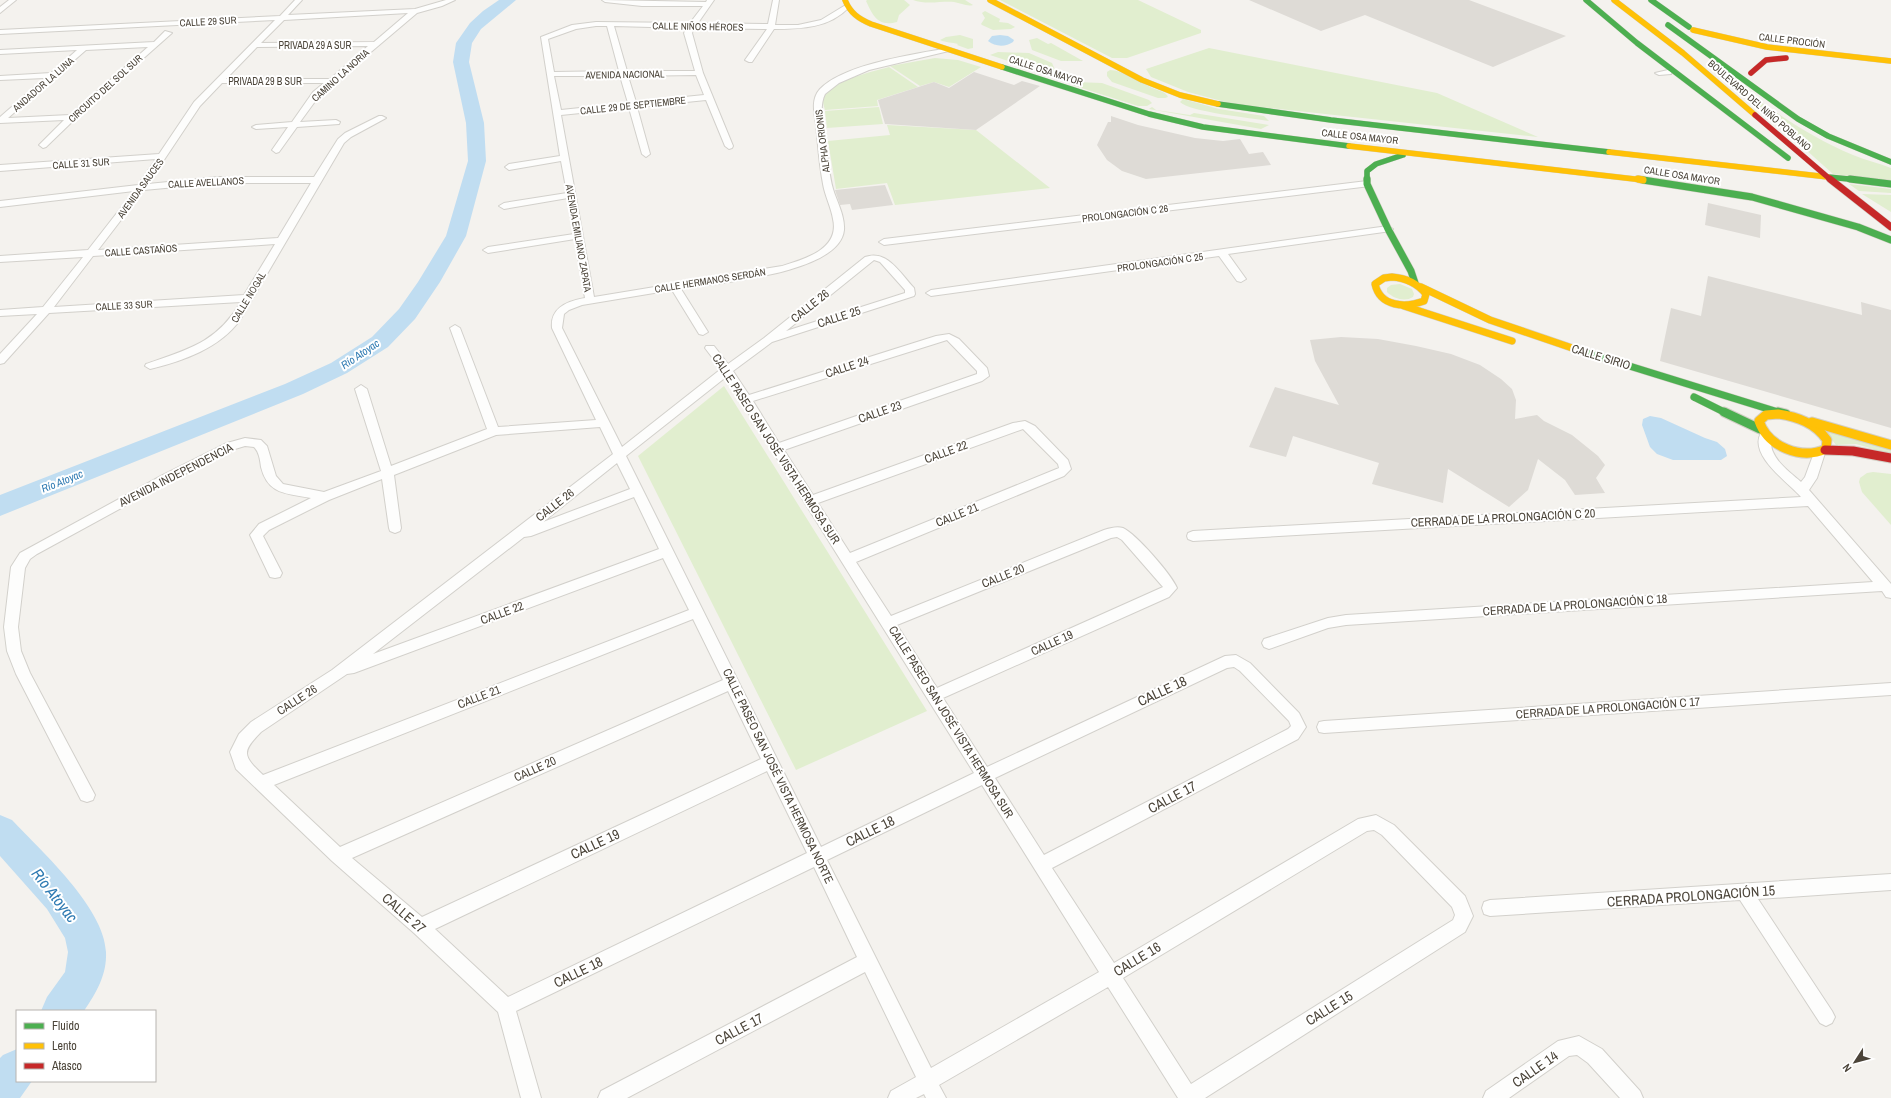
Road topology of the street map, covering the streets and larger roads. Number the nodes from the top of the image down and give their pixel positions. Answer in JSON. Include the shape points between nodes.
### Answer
{"nodes":[{"id":1,"x":13,"y":0,"type":"edge"},
{"id":2,"x":299,"y":0,"type":"edge"},
{"id":3,"x":452,"y":0,"type":"edge"},
{"id":4,"x":605,"y":0,"type":"edge"},
{"id":5,"x":776,"y":0,"type":"edge"},
{"id":6,"x":990,"y":0,"type":"edge"},
{"id":7,"x":1586,"y":0,"type":"edge"},
{"id":8,"x":1597,"y":0,"type":"edge"},
{"id":9,"x":1614,"y":0,"type":"edge"},
{"id":10,"x":1651,"y":0,"type":"edge"},
{"id":11,"x":643,"y":2,"type":"edge"},
{"id":12,"x":709,"y":2,"type":"edge"},
{"id":13,"x":845,"y":3,"type":"edge"},
{"id":14,"x":0,"y":11,"type":"edge"},
{"id":15,"x":415,"y":11,"type":"junction"},
{"id":16,"x":634,"y":12,"type":"dead end"},
{"id":17,"x":1605,"y":15,"type":"junction"},
{"id":18,"x":282,"y":18,"type":"junction"},
{"id":19,"x":1658,"y":18,"type":"dead end"},
{"id":20,"x":610,"y":24,"type":"junction"},
{"id":21,"x":691,"y":26,"type":"junction"},
{"id":22,"x":771,"y":28,"type":"junction"},
{"id":23,"x":1693,"y":30,"type":"junction"},
{"id":24,"x":0,"y":32,"type":"edge"},
{"id":25,"x":168,"y":33,"type":"dead end"},
{"id":26,"x":546,"y":37,"type":"joint"},
{"id":27,"x":154,"y":44,"type":"junction"},
{"id":28,"x":374,"y":44,"type":"junction"},
{"id":29,"x":1712,"y":44,"type":"dead end"},
{"id":30,"x":256,"y":45,"type":"junction"},
{"id":31,"x":85,"y":47,"type":"junction"},
{"id":32,"x":949,"y":50,"type":"junction"},
{"id":33,"x":0,"y":52,"type":"edge"},
{"id":34,"x":749,"y":60,"type":"dead end"},
{"id":35,"x":1891,"y":61,"type":"edge"},
{"id":36,"x":1891,"y":67,"type":"edge"},
{"id":37,"x":1668,"y":72,"type":"dead end"},
{"id":38,"x":623,"y":73,"type":"junction"},
{"id":39,"x":699,"y":73,"type":"junction"},
{"id":40,"x":1659,"y":73,"type":"dead end"},
{"id":41,"x":1751,"y":73,"type":"dead end"},
{"id":42,"x":551,"y":74,"type":"junction"},
{"id":43,"x":54,"y":75,"type":"junction"},
{"id":44,"x":0,"y":78,"type":"edge"},
{"id":45,"x":221,"y":81,"type":"junction"},
{"id":46,"x":332,"y":81,"type":"junction"},
{"id":47,"x":1770,"y":87,"type":"dead end"},
{"id":48,"x":709,"y":97,"type":"junction"},
{"id":49,"x":632,"y":105,"type":"junction"},
{"id":50,"x":1266,"y":112,"type":"junction"},
{"id":51,"x":557,"y":113,"type":"junction"},
{"id":52,"x":72,"y":117,"type":"junction"},
{"id":53,"x":382,"y":118,"type":"dead end"},
{"id":54,"x":1331,"y":120,"type":"junction"},
{"id":55,"x":0,"y":121,"type":"edge"},
{"id":56,"x":336,"y":122,"type":"dead end"},
{"id":57,"x":294,"y":125,"type":"junction"},
{"id":58,"x":256,"y":127,"type":"dead end"},
{"id":59,"x":1256,"y":134,"type":"junction"},
{"id":60,"x":1477,"y":138,"type":"junction"},
{"id":61,"x":1327,"y":144,"type":"junction"},
{"id":62,"x":43,"y":145,"type":"dead end"},
{"id":63,"x":729,"y":146,"type":"dead end"},
{"id":64,"x":276,"y":150,"type":"dead end"},
{"id":65,"x":1417,"y":153,"type":"junction"},
{"id":66,"x":646,"y":154,"type":"dead end"},
{"id":67,"x":1627,"y":155,"type":"junction"},
{"id":68,"x":162,"y":156,"type":"junction"},
{"id":69,"x":565,"y":158,"type":"junction"},
{"id":70,"x":1756,"y":159,"type":"dead end"},
{"id":71,"x":1891,"y":160,"type":"edge"},
{"id":72,"x":1493,"y":162,"type":"junction"},
{"id":73,"x":509,"y":167,"type":"dead end"},
{"id":74,"x":1734,"y":167,"type":"junction"},
{"id":75,"x":0,"y":168,"type":"edge"},
{"id":76,"x":1631,"y":178,"type":"junction"},
{"id":77,"x":1828,"y":178,"type":"junction"},
{"id":78,"x":314,"y":184,"type":"junction"},
{"id":79,"x":1367,"y":184,"type":"junction"},
{"id":80,"x":1891,"y":184,"type":"edge"},
{"id":81,"x":138,"y":191,"type":"junction"},
{"id":82,"x":572,"y":195,"type":"junction"},
{"id":83,"x":0,"y":204,"type":"edge"},
{"id":84,"x":504,"y":206,"type":"dead end"},
{"id":85,"x":0,"y":208,"type":"edge"},
{"id":86,"x":1891,"y":227,"type":"edge"},
{"id":87,"x":1388,"y":229,"type":"junction"},
{"id":88,"x":578,"y":236,"type":"junction"},
{"id":89,"x":1891,"y":240,"type":"edge"},
{"id":90,"x":281,"y":241,"type":"junction"},
{"id":91,"x":884,"y":242,"type":"dead end"},
{"id":92,"x":827,"y":249,"type":"joint"},
{"id":93,"x":488,"y":250,"type":"dead end"},
{"id":94,"x":1222,"y":253,"type":"junction"},
{"id":95,"x":90,"y":254,"type":"junction"},
{"id":96,"x":0,"y":259,"type":"edge"},
{"id":97,"x":1241,"y":279,"type":"dead end"},
{"id":98,"x":1418,"y":285,"type":"junction"},
{"id":99,"x":674,"y":286,"type":"junction"},
{"id":100,"x":931,"y":293,"type":"dead end"},
{"id":101,"x":910,"y":294,"type":"joint"},
{"id":102,"x":248,"y":298,"type":"junction"},
{"id":103,"x":590,"y":300,"type":"junction"},
{"id":104,"x":1404,"y":306,"type":"junction"},
{"id":105,"x":46,"y":310,"type":"junction"},
{"id":106,"x":0,"y":313,"type":"edge"},
{"id":107,"x":454,"y":328,"type":"dead end"},
{"id":108,"x":703,"y":332,"type":"dead end"},
{"id":109,"x":949,"y":337,"type":"joint"},
{"id":110,"x":768,"y":340,"type":"junction"},
{"id":111,"x":1519,"y":344,"type":"dead end"},
{"id":112,"x":710,"y":348,"type":"dead end"},
{"id":113,"x":0,"y":361,"type":"edge"},
{"id":114,"x":150,"y":366,"type":"dead end"},
{"id":115,"x":727,"y":370,"type":"junction"},
{"id":116,"x":361,"y":389,"type":"dead end"},
{"id":117,"x":1683,"y":394,"type":"dead end"},
{"id":118,"x":745,"y":400,"type":"junction"},
{"id":119,"x":1786,"y":414,"type":"junction"},
{"id":120,"x":1803,"y":419,"type":"junction"},
{"id":121,"x":604,"y":423,"type":"junction"},
{"id":122,"x":494,"y":431,"type":"junction"},
{"id":123,"x":1762,"y":432,"type":"junction"},
{"id":124,"x":1891,"y":445,"type":"edge"},
{"id":125,"x":776,"y":448,"type":"junction"},
{"id":126,"x":1822,"y":451,"type":"junction"},
{"id":127,"x":619,"y":454,"type":"junction"},
{"id":128,"x":1891,"y":458,"type":"edge"},
{"id":129,"x":1066,"y":469,"type":"joint"},
{"id":130,"x":387,"y":472,"type":"junction"},
{"id":131,"x":1802,"y":490,"type":"junction"},
{"id":132,"x":638,"y":491,"type":"junction"},
{"id":133,"x":325,"y":497,"type":"junction"},
{"id":134,"x":810,"y":501,"type":"junction"},
{"id":135,"x":1812,"y":501,"type":"junction"},
{"id":136,"x":394,"y":528,"type":"dead end"},
{"id":137,"x":1119,"y":532,"type":"joint"},
{"id":138,"x":1193,"y":536,"type":"dead end"},
{"id":139,"x":515,"y":537,"type":"junction"},
{"id":140,"x":667,"y":551,"type":"junction"},
{"id":141,"x":847,"y":560,"type":"junction"},
{"id":142,"x":275,"y":572,"type":"dead end"},
{"id":143,"x":1888,"y":590,"type":"edge"},
{"id":144,"x":697,"y":612,"type":"junction"},
{"id":145,"x":888,"y":623,"type":"junction"},
{"id":146,"x":1269,"y":643,"type":"dead end"},
{"id":147,"x":1236,"y":661,"type":"joint"},
{"id":148,"x":336,"y":674,"type":"junction"},
{"id":149,"x":732,"y":683,"type":"junction"},
{"id":150,"x":1891,"y":689,"type":"edge"},
{"id":151,"x":934,"y":696,"type":"junction"},
{"id":152,"x":1324,"y":727,"type":"dead end"},
{"id":153,"x":238,"y":752,"type":"joint"},
{"id":154,"x":771,"y":762,"type":"junction"},
{"id":155,"x":984,"y":776,"type":"junction"},
{"id":156,"x":261,"y":783,"type":"junction"},
{"id":157,"x":87,"y":795,"type":"dead end"},
{"id":158,"x":1376,"y":822,"type":"joint"},
{"id":159,"x":338,"y":856,"type":"junction"},
{"id":160,"x":818,"y":856,"type":"junction"},
{"id":161,"x":1042,"y":865,"type":"junction"},
{"id":162,"x":1891,"y":882,"type":"edge"},
{"id":163,"x":1745,"y":892,"type":"junction"},
{"id":164,"x":1490,"y":908,"type":"dead end"},
{"id":165,"x":420,"y":927,"type":"junction"},
{"id":166,"x":869,"y":960,"type":"junction"},
{"id":167,"x":1111,"y":975,"type":"junction"},
{"id":168,"x":506,"y":1007,"type":"junction"},
{"id":169,"x":1826,"y":1017,"type":"dead end"},
{"id":170,"x":928,"y":1081,"type":"junction"},
{"id":171,"x":1189,"y":1097,"type":"edge"},
{"id":172,"x":531,"y":1098,"type":"edge"},
{"id":173,"x":608,"y":1098,"type":"edge"},
{"id":174,"x":898,"y":1098,"type":"edge"},
{"id":175,"x":936,"y":1098,"type":"edge"},
{"id":176,"x":1493,"y":1098,"type":"edge"},
{"id":177,"x":1633,"y":1098,"type":"edge"}],
"edges":[{"from":1,"to":14,"type":"street"},
{"from":2,"to":18,"type":"street","name":"AVENIDA SAUCES"},
{"from":3,"to":15,"type":"street","name":"CALLE 29 SUR","via":[[440,6]]},
{"from":4,"to":11,"type":"street"},
{"from":5,"to":22,"type":"street"},
{"from":6,"to":50,"type":"street","name":"CALLE OSA MAYOR","via":[[1160,88],[1206,101]]},
{"from":7,"to":17,"type":"street"},
{"from":8,"to":17,"type":"street"},
{"from":9,"to":77,"type":"street","name":"BOULEVARD DEL NIÑO POBLANO","via":[[1684,53]]},
{"from":10,"to":23,"type":"street"},
{"from":11,"to":12,"type":"street"},
{"from":11,"to":16,"type":"street"},
{"from":12,"to":21,"type":"street"},
{"from":13,"to":22,"type":"street","name":"CALLE NIÑOS HÉROES","via":[[829,19],[817,24]]},
{"from":13,"to":32,"type":"street","name":"CALLE OSA MAYOR","via":[[855,16],[870,24]]},
{"from":15,"to":18,"type":"street","name":"CALLE 29 SUR"},
{"from":15,"to":28,"type":"street","name":"CAMINO LA NORIA"},
{"from":17,"to":77,"type":"street","via":[[1765,147]]},
{"from":18,"to":24,"type":"street","name":"CALLE 29 SUR"},
{"from":18,"to":30,"type":"street","name":"AVENIDA SAUCES"},
{"from":19,"to":71,"type":"street","name":"BOULEVARD DEL NIÑO POBLANO","via":[[1798,119],[1828,136]]},
{"from":20,"to":21,"type":"street","name":"CALLE NIÑOS HÉROES"},
{"from":20,"to":26,"type":"street","name":"CALLE NIÑOS HÉROES","via":[[586,25]]},
{"from":20,"to":38,"type":"street"},
{"from":21,"to":22,"type":"street","name":"CALLE NIÑOS HÉROES"},
{"from":21,"to":39,"type":"street","via":[[688,34]]},
{"from":22,"to":34,"type":"street"},
{"from":23,"to":29,"type":"street"},
{"from":23,"to":35,"type":"street","name":"CALLE PROCIÓN","via":[[1753,47]]},
{"from":25,"to":27,"type":"street","name":"CIRCUITO DEL SOL SUR"},
{"from":26,"to":42,"type":"street","name":"AVENIDA EMILIANO ZAPATA","via":[[544,40]]},
{"from":27,"to":31,"type":"street"},
{"from":27,"to":52,"type":"street","name":"CIRCUITO DEL SOL SUR"},
{"from":28,"to":30,"type":"street","name":"PRIVADA 29 A SUR"},
{"from":28,"to":46,"type":"street","name":"CAMINO LA NORIA"},
{"from":30,"to":45,"type":"street","name":"AVENIDA SAUCES"},
{"from":31,"to":33,"type":"street"},
{"from":31,"to":43,"type":"street","name":"ANDADOR LA LUNA"},
{"from":32,"to":59,"type":"street","name":"CALLE OSA MAYOR","via":[[1149,114],[1203,127]]},
{"from":32,"to":92,"type":"street","name":"ALPHA ORIONIS","via":[[852,74],[832,84],[820,94],[818,108],[827,183],[839,232]]},
{"from":36,"to":41,"type":"street","name":"CALLE PROCIÓN","via":[[1773,57],[1759,62]]},
{"from":37,"to":40,"type":"street"},
{"from":38,"to":39,"type":"street","name":"AVENIDA NACIONAL"},
{"from":38,"to":42,"type":"street","name":"AVENIDA NACIONAL"},
{"from":38,"to":49,"type":"street"},
{"from":39,"to":48,"type":"street"},
{"from":42,"to":51,"type":"street","name":"AVENIDA EMILIANO ZAPATA"},
{"from":43,"to":44,"type":"street"},
{"from":43,"to":55,"type":"street","name":"ANDADOR LA LUNA"},
{"from":45,"to":46,"type":"street","name":"PRIVADA 29 B SUR"},
{"from":45,"to":68,"type":"street","name":"AVENIDA SAUCES","via":[[197,104]]},
{"from":46,"to":57,"type":"street","name":"CAMINO LA NORIA","via":[[316,94]]},
{"from":47,"to":71,"type":"street","via":[[1805,112]]},
{"from":48,"to":49,"type":"street","name":"CALLE 29 DE SEPTIEMBRE"},
{"from":48,"to":63,"type":"street"},
{"from":49,"to":51,"type":"street","name":"CALLE 29 DE SEPTIEMBRE"},
{"from":49,"to":66,"type":"street"},
{"from":50,"to":54,"type":"street","name":"CALLE OSA MAYOR"},
{"from":50,"to":59,"type":"street","via":[[1279,117],[1285,125],[1278,132]]},
{"from":51,"to":69,"type":"street","name":"AVENIDA EMILIANO ZAPATA"},
{"from":52,"to":55,"type":"street"},
{"from":52,"to":62,"type":"street","name":"CIRCUITO DEL SOL SUR"},
{"from":53,"to":78,"type":"street","name":"CALLE NOGAL","via":[[341,141]]},
{"from":54,"to":60,"type":"street","name":"CALLE OSA MAYOR"},
{"from":54,"to":61,"type":"street","via":[[1318,122],[1308,129],[1315,139]]},
{"from":56,"to":57,"type":"street"},
{"from":57,"to":58,"type":"street"},
{"from":57,"to":64,"type":"street","name":"CAMINO LA NORIA"},
{"from":59,"to":61,"type":"street","name":"CALLE OSA MAYOR"},
{"from":60,"to":67,"type":"street","name":"CALLE OSA MAYOR"},
{"from":60,"to":72,"type":"street","via":[[1490,143],[1499,152]]},
{"from":61,"to":65,"type":"street","name":"CALLE OSA MAYOR"},
{"from":65,"to":72,"type":"street","name":"CALLE OSA MAYOR"},
{"from":65,"to":79,"type":"street","via":[[1394,157],[1376,164],[1368,171]]},
{"from":67,"to":74,"type":"street","name":"CALLE OSA MAYOR"},
{"from":67,"to":76,"type":"street","via":[[1610,156],[1603,163],[1613,172]]},
{"from":68,"to":75,"type":"street","name":"CALLE 31 SUR"},
{"from":68,"to":81,"type":"street","name":"AVENIDA SAUCES"},
{"from":69,"to":73,"type":"street"},
{"from":69,"to":82,"type":"street","name":"AVENIDA EMILIANO ZAPATA"},
{"from":70,"to":74,"type":"street"},
{"from":72,"to":76,"type":"street","name":"CALLE OSA MAYOR"},
{"from":74,"to":77,"type":"street","name":"CALLE OSA MAYOR"},
{"from":76,"to":89,"type":"street","name":"CALLE OSA MAYOR","via":[[1752,197],[1858,227]]},
{"from":77,"to":80,"type":"street","name":"CALLE OSA MAYOR"},
{"from":77,"to":86,"type":"street","name":"BOULEVARD DEL NIÑO POBLANO"},
{"from":78,"to":81,"type":"street","name":"CALLE AVELLANOS"},
{"from":78,"to":90,"type":"street","name":"CALLE NOGAL"},
{"from":79,"to":87,"type":"street"},
{"from":79,"to":91,"type":"street","name":"PROLONGACIÓN C 26"},
{"from":81,"to":83,"type":"street","name":"CALLE AVELLANOS"},
{"from":81,"to":85,"type":"street","name":"CALLE AVELLANOS"},
{"from":81,"to":95,"type":"street","name":"AVENIDA SAUCES"},
{"from":82,"to":84,"type":"street"},
{"from":82,"to":88,"type":"street","name":"AVENIDA EMILIANO ZAPATA"},
{"from":87,"to":94,"type":"street","name":"PROLONGACIÓN C 25"},
{"from":87,"to":98,"type":"street","via":[[1415,270]]},
{"from":88,"to":93,"type":"street"},
{"from":88,"to":103,"type":"street","name":"AVENIDA EMILIANO ZAPATA"},
{"from":90,"to":95,"type":"street","name":"CALLE CASTAÑOS"},
{"from":90,"to":102,"type":"street","name":"CALLE NOGAL"},
{"from":92,"to":99,"type":"street","name":"CALLE HERMANOS SERDÁN","via":[[806,262],[783,269]]},
{"from":94,"to":97,"type":"street"},
{"from":94,"to":100,"type":"street","name":"PROLONGACIÓN C 25"},
{"from":95,"to":96,"type":"street","name":"CALLE CASTAÑOS"},
{"from":95,"to":105,"type":"street","name":"AVENIDA SAUCES"},
{"from":98,"to":104,"type":"street","via":[[1426,294],[1424,301]]},
{"from":98,"to":104,"type":"street","name":"CALLE SIRIO","via":[[1392,277],[1384,278],[1376,284],[1375,288],[1381,297]]},
{"from":98,"to":119,"type":"street","name":"CALLE SIRIO","via":[[1490,320],[1551,345]]},
{"from":99,"to":103,"type":"street","name":"CALLE HERMANOS SERDÁN"},
{"from":99,"to":108,"type":"street"},
{"from":101,"to":110,"type":"street","name":"CALLE 25"},
{"from":101,"to":110,"type":"street","name":"CALLE 26","via":[[910,290],[884,260],[874,257]]},
{"from":102,"to":105,"type":"street","name":"CALLE 33 SUR"},
{"from":102,"to":114,"type":"street","name":"CALLE NOGAL","via":[[235,320],[215,341]]},
{"from":103,"to":121,"type":"street","name":"AVENIDA EMILIANO ZAPATA","via":[[568,306],[560,312],[556,320],[557,328]]},
{"from":104,"to":111,"type":"street"},
{"from":105,"to":106,"type":"street","name":"CALLE 33 SUR"},
{"from":105,"to":113,"type":"street","name":"AVENIDA SAUCES"},
{"from":107,"to":122,"type":"street"},
{"from":109,"to":118,"type":"street","name":"CALLE 24"},
{"from":109,"to":125,"type":"street","name":"CALLE 23","via":[[983,370],[984,376]]},
{"from":110,"to":115,"type":"street","name":"CALLE 26"},
{"from":112,"to":115,"type":"street","name":"CALLE PASEO SAN JOSÉ VISTA HERMOSA SUR"},
{"from":115,"to":118,"type":"street","name":"CALLE PASEO SAN JOSÉ VISTA HERMOSA SUR"},
{"from":115,"to":127,"type":"street","name":"CALLE 26"},
{"from":116,"to":130,"type":"street"},
{"from":117,"to":123,"type":"street","via":[[1714,405]]},
{"from":118,"to":125,"type":"street","name":"CALLE PASEO SAN JOSÉ VISTA HERMOSA SUR"},
{"from":119,"to":120,"type":"street","name":"CALLE SIRIO"},
{"from":119,"to":123,"type":"street","via":[[1766,415],[1759,421]]},
{"from":120,"to":124,"type":"street"},
{"from":120,"to":126,"type":"street","via":[[1828,440],[1828,445]]},
{"from":121,"to":122,"type":"street"},
{"from":121,"to":127,"type":"street","name":"AVENIDA EMILIANO ZAPATA"},
{"from":122,"to":130,"type":"street"},
{"from":123,"to":126,"type":"street","via":[[1781,447],[1791,451],[1806,454]]},
{"from":123,"to":131,"type":"street","via":[[1768,455]]},
{"from":125,"to":134,"type":"street","name":"CALLE PASEO SAN JOSÉ VISTA HERMOSA SUR"},
{"from":126,"to":128,"type":"street","via":[[1854,451]]},
{"from":126,"to":131,"type":"street","via":[[1813,474]]},
{"from":127,"to":132,"type":"street","name":"CALLE PASEO SAN JOSÉ VISTA HERMOSA NORTE"},
{"from":127,"to":139,"type":"street","name":"CALLE 26"},
{"from":129,"to":134,"type":"street","name":"CALLE 22","via":[[1064,463],[1025,425]]},
{"from":129,"to":141,"type":"street","name":"CALLE 21"},
{"from":130,"to":133,"type":"street"},
{"from":130,"to":136,"type":"street"},
{"from":131,"to":135,"type":"street"},
{"from":132,"to":139,"type":"street"},
{"from":132,"to":140,"type":"street","name":"CALLE PASEO SAN JOSÉ VISTA HERMOSA NORTE"},
{"from":133,"to":142,"type":"street","via":[[264,527],[256,535]]},
{"from":133,"to":157,"type":"street","name":"AVENIDA INDEPENDENCIA","via":[[278,487],[270,477],[263,449],[257,443],[245,442],[231,446],[165,479],[32,551],[20,561],[11,621],[14,651],[23,674]]},
{"from":134,"to":141,"type":"street","name":"CALLE PASEO SAN JOSÉ VISTA HERMOSA SUR"},
{"from":135,"to":138,"type":"street","name":"CERRADA DE LA PROLONGACIÓN C 20"},
{"from":135,"to":143,"type":"street"},
{"from":137,"to":145,"type":"street","name":"CALLE 20","via":[[1109,533]]},
{"from":137,"to":151,"type":"street","name":"CALLE 19","via":[[1127,537],[1167,581],[1170,588]]},
{"from":139,"to":148,"type":"street","name":"CALLE 26"},
{"from":140,"to":144,"type":"street","name":"CALLE PASEO SAN JOSÉ VISTA HERMOSA NORTE"},
{"from":140,"to":148,"type":"street","name":"CALLE 22"},
{"from":141,"to":145,"type":"street","name":"CALLE PASEO SAN JOSÉ VISTA HERMOSA SUR"},
{"from":143,"to":146,"type":"street","name":"CERRADA DE LA PROLONGACIÓN C 18","via":[[1346,620],[1328,623]]},
{"from":144,"to":149,"type":"street","name":"CALLE PASEO SAN JOSÉ VISTA HERMOSA NORTE"},
{"from":144,"to":156,"type":"street","name":"CALLE 21"},
{"from":145,"to":151,"type":"street","name":"CALLE PASEO SAN JOSÉ VISTA HERMOSA SUR"},
{"from":147,"to":155,"type":"street","name":"CALLE 18","via":[[1224,662]]},
{"from":147,"to":161,"type":"street","name":"CALLE 17","via":[[1294,717],[1299,726],[1294,734]]},
{"from":148,"to":153,"type":"street","name":"CALLE 26","via":[[256,727],[244,739]]},
{"from":149,"to":154,"type":"street","name":"CALLE PASEO SAN JOSÉ VISTA HERMOSA NORTE"},
{"from":149,"to":159,"type":"street","name":"CALLE 20"},
{"from":150,"to":152,"type":"street","name":"CERRADA DE LA PROLONGACIÓN C 17"},
{"from":151,"to":155,"type":"street","name":"CALLE PASEO SAN JOSÉ VISTA HERMOSA SUR"},
{"from":153,"to":156,"type":"street","name":"CALLE 27","via":[[241,764]]},
{"from":154,"to":160,"type":"street","name":"CALLE PASEO SAN JOSÉ VISTA HERMOSA NORTE"},
{"from":154,"to":165,"type":"street","name":"CALLE 19"},
{"from":155,"to":160,"type":"street","name":"CALLE 18"},
{"from":155,"to":161,"type":"street","name":"CALLE PASEO SAN JOSÉ VISTA HERMOSA SUR"},
{"from":156,"to":159,"type":"street","name":"CALLE 27"},
{"from":158,"to":167,"type":"street","name":"CALLE 16","via":[[1364,824]]},
{"from":158,"to":171,"type":"street","name":"CALLE 15","via":[[1388,830],[1459,902],[1464,916],[1459,926]]},
{"from":159,"to":165,"type":"street","name":"CALLE 27"},
{"from":160,"to":166,"type":"street","name":"CALLE PASEO SAN JOSÉ VISTA HERMOSA NORTE"},
{"from":160,"to":168,"type":"street","name":"CALLE 18"},
{"from":161,"to":167,"type":"street","name":"CALLE PASEO SAN JOSÉ VISTA HERMOSA SUR"},
{"from":162,"to":163,"type":"street","name":"CERRADA PROLONGACIÓN 15"},
{"from":163,"to":164,"type":"street","name":"CERRADA PROLONGACIÓN 15"},
{"from":163,"to":169,"type":"street"},
{"from":165,"to":168,"type":"street","name":"CALLE 27"},
{"from":166,"to":170,"type":"street","name":"CALLE PASEO SAN JOSÉ VISTA HERMOSA NORTE"},
{"from":166,"to":173,"type":"street","name":"CALLE 17"},
{"from":167,"to":170,"type":"street","name":"CALLE 16"},
{"from":167,"to":171,"type":"street","name":"CALLE PASEO SAN JOSÉ VISTA HERMOSA SUR"},
{"from":168,"to":172,"type":"street"},
{"from":170,"to":174,"type":"street","name":"CALLE 16"},
{"from":170,"to":175,"type":"street","name":"CALLE PASEO SAN JOSÉ VISTA HERMOSA NORTE"},
{"from":176,"to":177,"type":"street","name":"CALLE 14","via":[[1565,1048],[1579,1045],[1595,1056]]}]}
